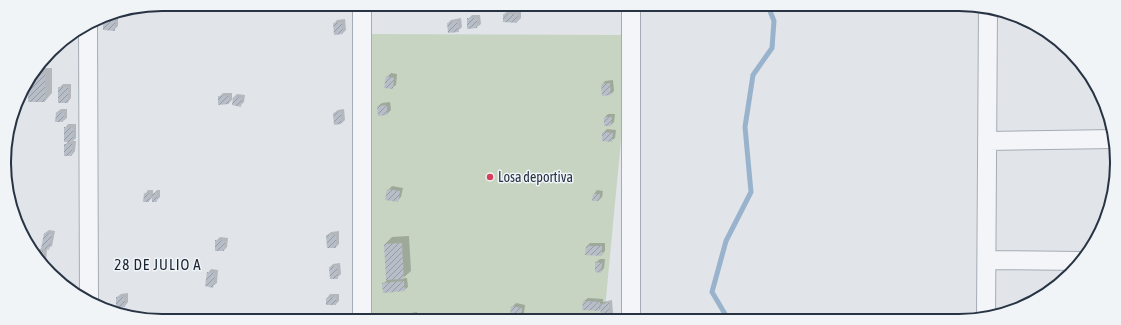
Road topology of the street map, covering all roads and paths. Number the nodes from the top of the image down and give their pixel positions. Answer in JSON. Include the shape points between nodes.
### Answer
{"nodes":[{"id":1,"x":362,"y":11,"type":"edge"},
{"id":2,"x":631,"y":11,"type":"edge"},
{"id":3,"x":988,"y":14,"type":"edge"},
{"id":4,"x":88,"y":30,"type":"edge"},
{"id":5,"x":1108,"y":139,"type":"edge"},
{"id":6,"x":987,"y":141,"type":"junction"},
{"id":7,"x":987,"y":260,"type":"junction"},
{"id":8,"x":1073,"y":261,"type":"edge"},
{"id":9,"x":89,"y":295,"type":"edge"},
{"id":10,"x":986,"y":311,"type":"edge"},
{"id":11,"x":362,"y":314,"type":"edge"},
{"id":12,"x":631,"y":314,"type":"edge"}],
"edges":[{"from":1,"to":11,"type":"street"},
{"from":2,"to":12,"type":"street"},
{"from":3,"to":6,"type":"street"},
{"from":4,"to":9,"type":"street"},
{"from":5,"to":6,"type":"street"},
{"from":6,"to":7,"type":"street"},
{"from":7,"to":8,"type":"street"},
{"from":7,"to":10,"type":"street"}]}
